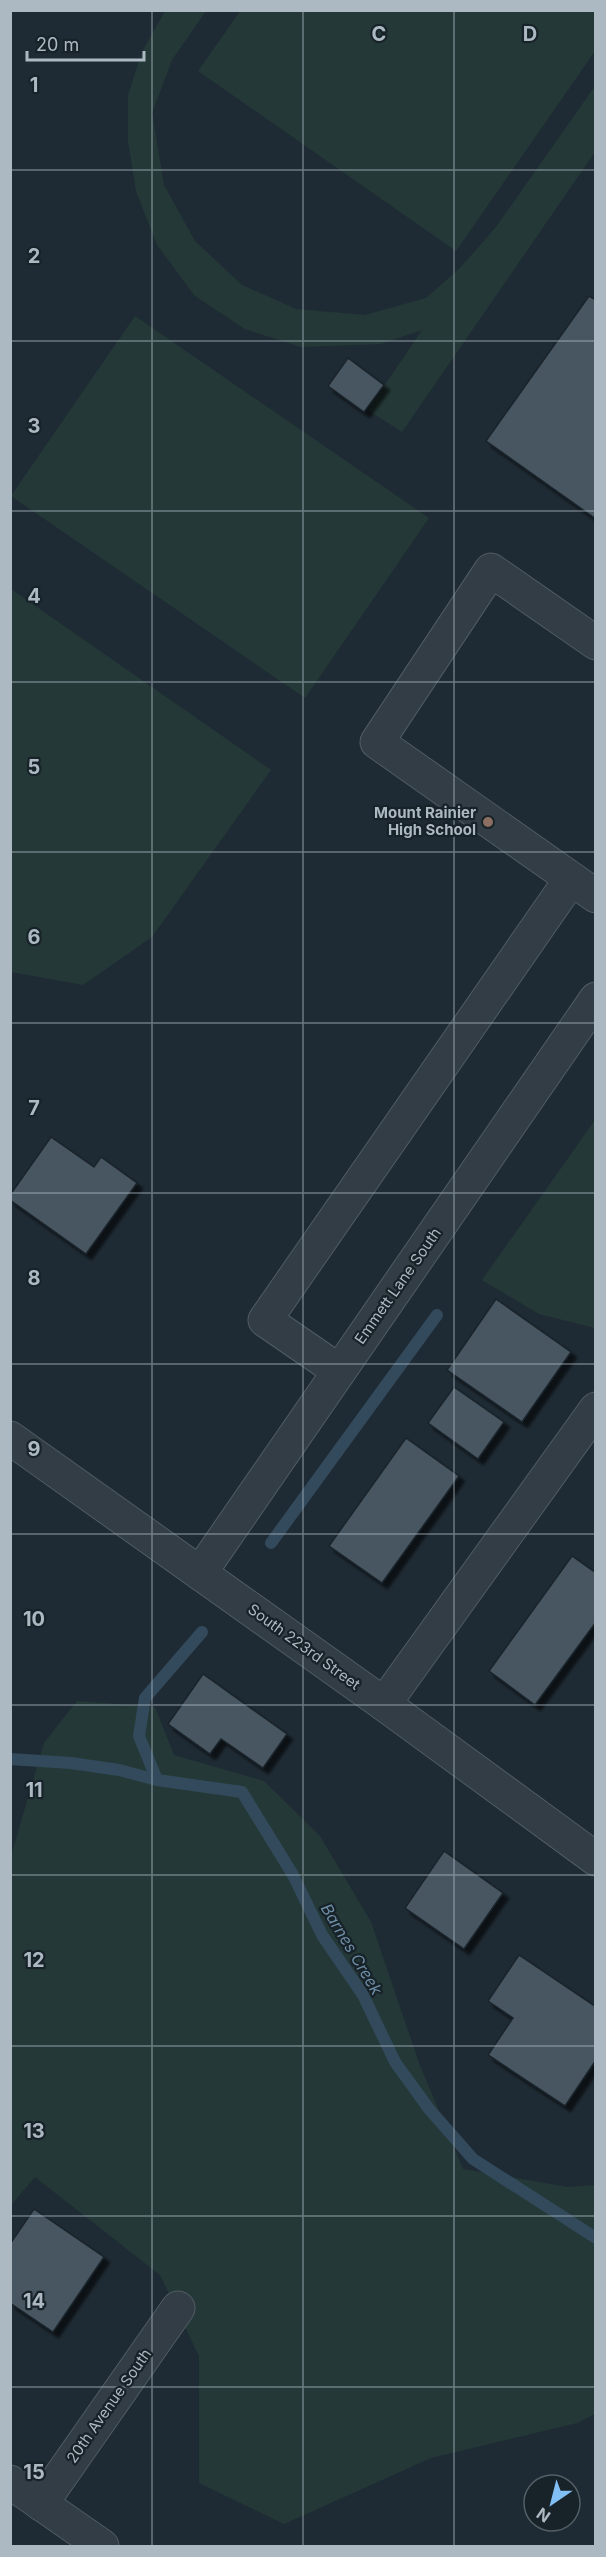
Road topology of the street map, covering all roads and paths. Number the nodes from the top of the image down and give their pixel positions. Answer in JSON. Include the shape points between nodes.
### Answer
{"nodes":[{"id":1,"x":596,"y":643,"type":"edge"},
{"id":2,"x":583,"y":888,"type":"edge"},
{"id":3,"x":596,"y":999,"type":"edge"},
{"id":4,"x":339,"y":1371,"type":"junction"},
{"id":5,"x":596,"y":1409,"type":"edge"},
{"id":6,"x":10,"y":1438,"type":"edge"},
{"id":7,"x":200,"y":1573,"type":"junction"},
{"id":8,"x":384,"y":1704,"type":"junction"},
{"id":9,"x":596,"y":1858,"type":"edge"},
{"id":10,"x":178,"y":2308,"type":"dead end"},
{"id":11,"x":10,"y":2482,"type":"edge"},
{"id":12,"x":41,"y":2504,"type":"junction"},
{"id":13,"x":102,"y":2547,"type":"edge"}],
"edges":[{"from":1,"to":2,"type":"street","via":[[491,570],[377,742]]},
{"from":2,"to":4,"type":"street","via":[[265,1320]]},
{"from":3,"to":4,"type":"street","name":"Emmett Lane South"},
{"from":4,"to":7,"type":"street","name":"Emmett Lane South"},
{"from":5,"to":8,"type":"street"},
{"from":6,"to":7,"type":"street","name":"South 223rd Street"},
{"from":7,"to":8,"type":"street","name":"South 223rd Street"},
{"from":8,"to":9,"type":"street","name":"South 223rd Street"},
{"from":10,"to":12,"type":"street","name":"20th Avenue South"},
{"from":11,"to":12,"type":"street"},
{"from":12,"to":13,"type":"street"}]}
